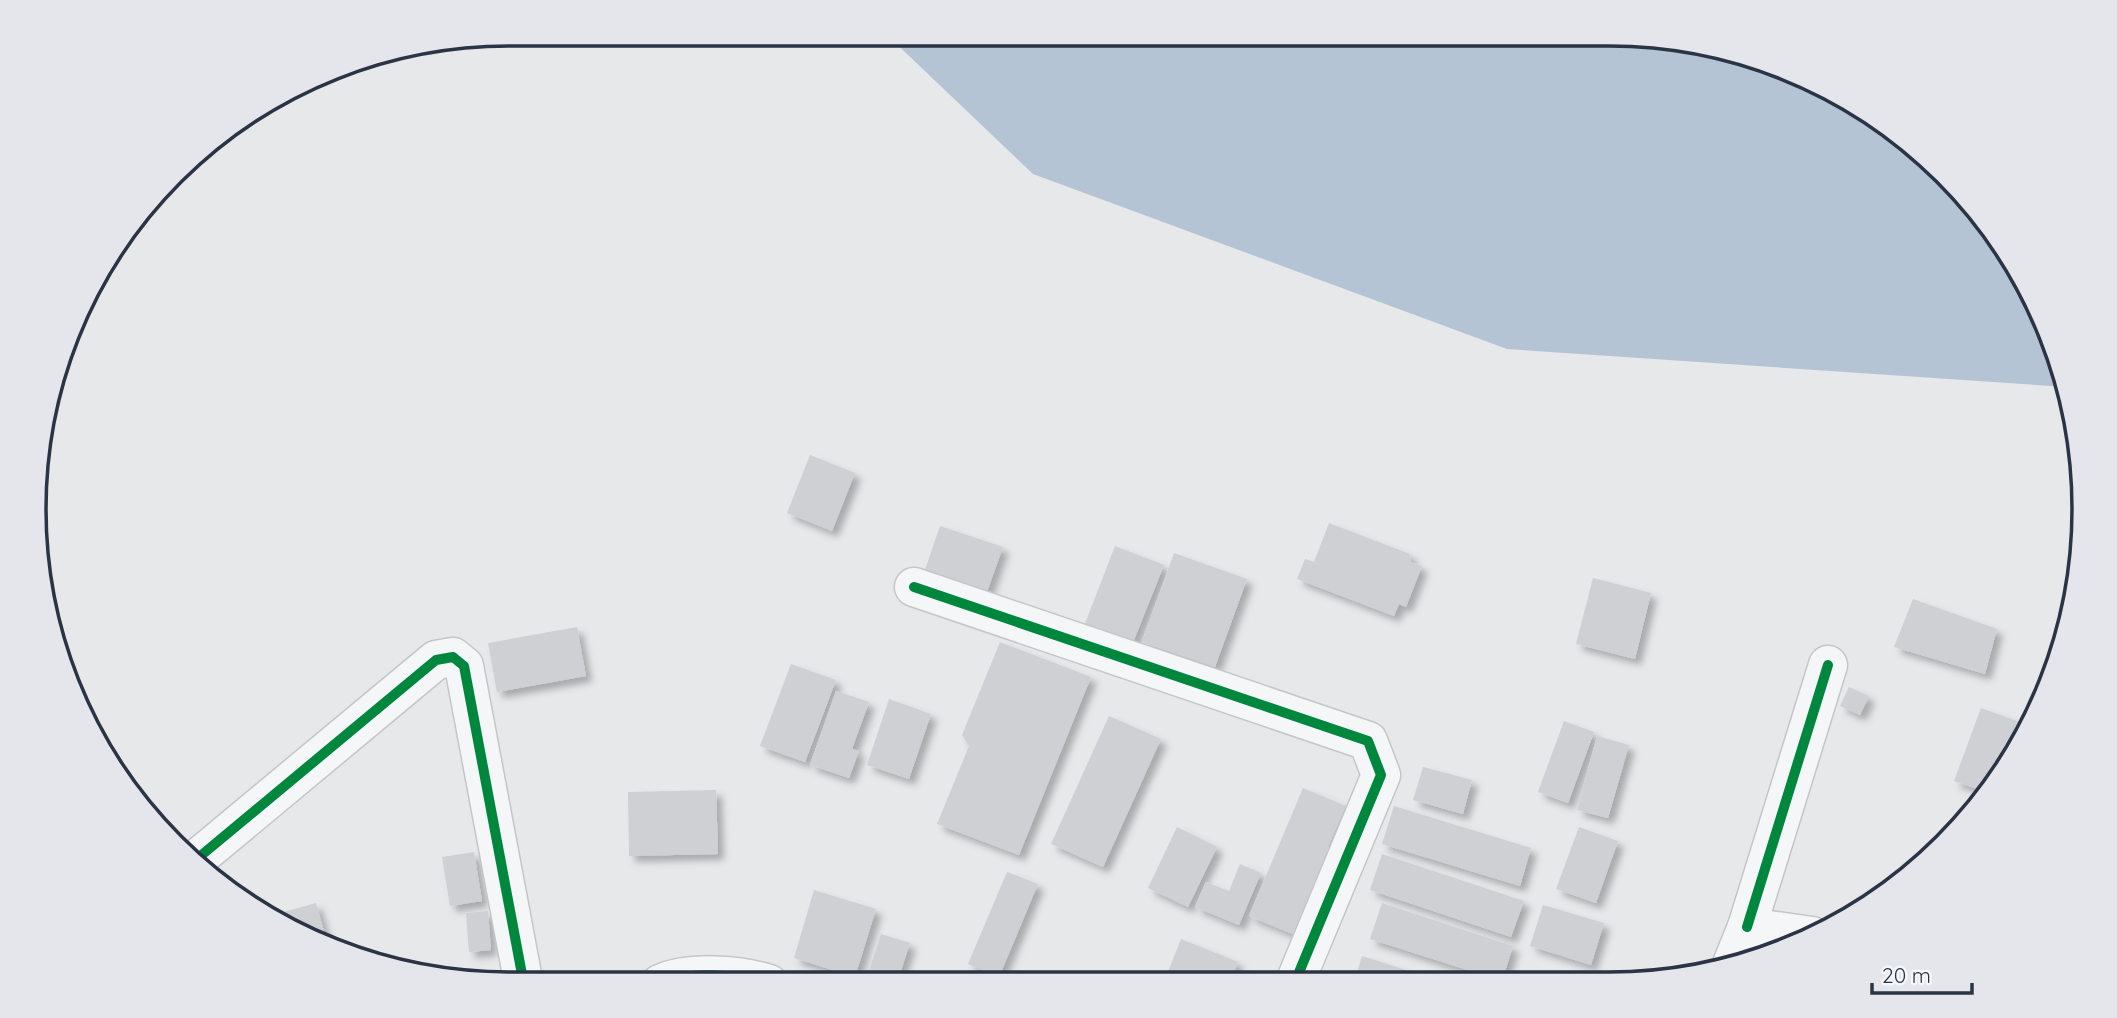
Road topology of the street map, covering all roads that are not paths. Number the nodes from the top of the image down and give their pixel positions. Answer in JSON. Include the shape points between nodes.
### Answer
{"nodes":[{"id":1,"x":914,"y":587,"type":"dead end"},
{"id":2,"x":1828,"y":665,"type":"dead end"},
{"id":3,"x":201,"y":855,"type":"edge"},
{"id":4,"x":1747,"y":927,"type":"junction"},
{"id":5,"x":1793,"y":933,"type":"edge"},
{"id":6,"x":1736,"y":955,"type":"edge"},
{"id":7,"x":522,"y":972,"type":"edge"},
{"id":8,"x":1299,"y":972,"type":"edge"}],
"edges":[{"from":1,"to":8,"type":"street","via":[[1368,741],[1381,775]]},
{"from":2,"to":4,"type":"street"},
{"from":3,"to":7,"type":"street","via":[[436,660],[453,657],[464,666]]},
{"from":4,"to":5,"type":"street"},
{"from":4,"to":6,"type":"street"}]}
